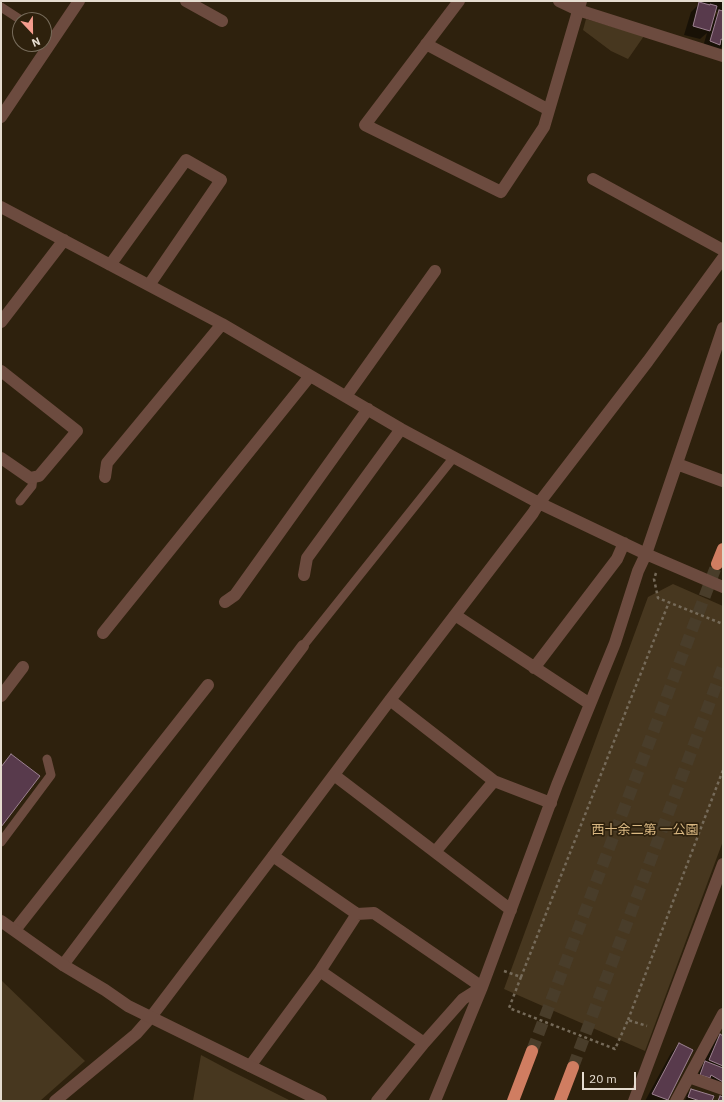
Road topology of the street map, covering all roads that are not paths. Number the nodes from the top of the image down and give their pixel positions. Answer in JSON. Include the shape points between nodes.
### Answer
{"nodes":[{"id":1,"x":79,"y":1,"type":"edge"},
{"id":2,"x":186,"y":1,"type":"edge"},
{"id":3,"x":458,"y":1,"type":"edge"},
{"id":4,"x":559,"y":1,"type":"edge"},
{"id":5,"x":580,"y":5,"type":"edge"},
{"id":6,"x":1,"y":7,"type":"edge"},
{"id":7,"x":12,"y":14,"type":"edge"},
{"id":8,"x":222,"y":21,"type":"dead end"},
{"id":9,"x":52,"y":32,"type":"edge"},
{"id":10,"x":426,"y":44,"type":"junction"},
{"id":11,"x":39,"y":52,"type":"edge"},
{"id":12,"x":723,"y":56,"type":"edge"},
{"id":13,"x":549,"y":110,"type":"junction"},
{"id":14,"x":1,"y":117,"type":"edge"},
{"id":15,"x":593,"y":179,"type":"dead end"},
{"id":16,"x":1,"y":207,"type":"edge"},
{"id":17,"x":64,"y":240,"type":"junction"},
{"id":18,"x":723,"y":250,"type":"edge"},
{"id":19,"x":723,"y":258,"type":"edge"},
{"id":20,"x":110,"y":265,"type":"junction"},
{"id":21,"x":435,"y":271,"type":"dead end"},
{"id":22,"x":149,"y":286,"type":"junction"},
{"id":23,"x":1,"y":322,"type":"edge"},
{"id":24,"x":222,"y":324,"type":"junction"},
{"id":25,"x":723,"y":328,"type":"edge"},
{"id":26,"x":1,"y":371,"type":"edge"},
{"id":27,"x":310,"y":376,"type":"junction"},
{"id":28,"x":346,"y":396,"type":"junction"},
{"id":29,"x":368,"y":409,"type":"junction"},
{"id":30,"x":401,"y":429,"type":"junction"},
{"id":31,"x":454,"y":457,"type":"junction"},
{"id":32,"x":1,"y":458,"type":"edge"},
{"id":33,"x":677,"y":464,"type":"junction"},
{"id":34,"x":32,"y":477,"type":"junction"},
{"id":35,"x":105,"y":477,"type":"dead end"},
{"id":36,"x":723,"y":481,"type":"edge"},
{"id":37,"x":20,"y":501,"type":"dead end"},
{"id":38,"x":540,"y":503,"type":"junction"},
{"id":39,"x":624,"y":543,"type":"junction"},
{"id":40,"x":723,"y":549,"type":"edge"},
{"id":41,"x":646,"y":554,"type":"junction"},
{"id":42,"x":717,"y":564,"type":"tunnel mouth"},
{"id":43,"x":304,"y":575,"type":"dead end"},
{"id":44,"x":723,"y":587,"type":"edge"},
{"id":45,"x":225,"y":602,"type":"dead end"},
{"id":46,"x":455,"y":615,"type":"junction"},
{"id":47,"x":103,"y":633,"type":"dead end"},
{"id":48,"x":303,"y":646,"type":"joint"},
{"id":49,"x":23,"y":667,"type":"dead end"},
{"id":50,"x":534,"y":668,"type":"junction"},
{"id":51,"x":208,"y":685,"type":"dead end"},
{"id":52,"x":1,"y":696,"type":"edge"},
{"id":53,"x":390,"y":700,"type":"junction"},
{"id":54,"x":590,"y":704,"type":"junction"},
{"id":55,"x":47,"y":759,"type":"dead end"},
{"id":56,"x":334,"y":774,"type":"junction"},
{"id":57,"x":494,"y":781,"type":"junction"},
{"id":58,"x":551,"y":803,"type":"junction"},
{"id":59,"x":1,"y":842,"type":"edge"},
{"id":60,"x":435,"y":852,"type":"junction"},
{"id":61,"x":273,"y":856,"type":"junction"},
{"id":62,"x":723,"y":864,"type":"edge"},
{"id":63,"x":511,"y":910,"type":"junction"},
{"id":64,"x":357,"y":914,"type":"junction"},
{"id":65,"x":1,"y":921,"type":"edge"},
{"id":66,"x":15,"y":930,"type":"junction"},
{"id":67,"x":63,"y":965,"type":"junction"},
{"id":68,"x":320,"y":971,"type":"junction"},
{"id":69,"x":482,"y":987,"type":"junction"},
{"id":70,"x":723,"y":1014,"type":"edge"},
{"id":71,"x":151,"y":1017,"type":"junction"},
{"id":72,"x":424,"y":1043,"type":"junction"},
{"id":73,"x":532,"y":1051,"type":"tunnel mouth"},
{"id":74,"x":250,"y":1066,"type":"junction"},
{"id":75,"x":573,"y":1067,"type":"tunnel mouth"},
{"id":76,"x":689,"y":1076,"type":"junction"},
{"id":77,"x":723,"y":1089,"type":"edge"},
{"id":78,"x":55,"y":1101,"type":"edge"},
{"id":79,"x":321,"y":1101,"type":"edge"},
{"id":80,"x":377,"y":1101,"type":"edge"},
{"id":81,"x":434,"y":1101,"type":"edge"},
{"id":82,"x":513,"y":1101,"type":"edge"},
{"id":83,"x":560,"y":1101,"type":"edge"},
{"id":84,"x":634,"y":1101,"type":"edge"},
{"id":85,"x":676,"y":1101,"type":"edge"}],
"edges":[{"from":1,"to":9,"type":"street"},
{"from":2,"to":8,"type":"street"},
{"from":3,"to":10,"type":"street"},
{"from":4,"to":5,"type":"street"},
{"from":5,"to":12,"type":"street"},
{"from":5,"to":13,"type":"street"},
{"from":6,"to":7,"type":"lane"},
{"from":10,"to":13,"type":"street"},
{"from":10,"to":13,"type":"street","via":[[365,125],[501,192],[544,127]]},
{"from":11,"to":14,"type":"street"},
{"from":15,"to":18,"type":"street"},
{"from":16,"to":17,"type":"street"},
{"from":17,"to":20,"type":"street"},
{"from":17,"to":23,"type":"street"},
{"from":19,"to":38,"type":"street"},
{"from":20,"to":22,"type":"street"},
{"from":20,"to":22,"type":"street","via":[[186,160],[221,180]]},
{"from":21,"to":28,"type":"street"},
{"from":22,"to":24,"type":"street"},
{"from":24,"to":27,"type":"street"},
{"from":24,"to":35,"type":"street","via":[[107,463]]},
{"from":25,"to":33,"type":"street"},
{"from":26,"to":34,"type":"street","via":[[77,431],[39,476]]},
{"from":27,"to":28,"type":"street"},
{"from":27,"to":47,"type":"street"},
{"from":28,"to":29,"type":"street"},
{"from":29,"to":30,"type":"street"},
{"from":29,"to":45,"type":"street","via":[[234,594]]},
{"from":30,"to":31,"type":"street"},
{"from":30,"to":43,"type":"street","via":[[307,558]]},
{"from":31,"to":38,"type":"street"},
{"from":31,"to":48,"type":"lane"},
{"from":32,"to":34,"type":"street"},
{"from":33,"to":36,"type":"street"},
{"from":33,"to":41,"type":"street"},
{"from":34,"to":37,"type":"lane","via":[[32,486]]},
{"from":38,"to":39,"type":"street"},
{"from":38,"to":46,"type":"street"},
{"from":39,"to":41,"type":"street"},
{"from":39,"to":50,"type":"street","via":[[617,559]]},
{"from":40,"to":42,"type":"highway"},
{"from":41,"to":44,"type":"street"},
{"from":41,"to":54,"type":"street"},
{"from":46,"to":50,"type":"street"},
{"from":46,"to":53,"type":"street"},
{"from":48,"to":67,"type":"street"},
{"from":49,"to":52,"type":"street"},
{"from":50,"to":54,"type":"street"},
{"from":51,"to":66,"type":"street"},
{"from":53,"to":56,"type":"street"},
{"from":53,"to":57,"type":"street"},
{"from":54,"to":58,"type":"street"},
{"from":55,"to":59,"type":"lane","via":[[52,775]]},
{"from":56,"to":60,"type":"street"},
{"from":56,"to":61,"type":"street"},
{"from":57,"to":58,"type":"street"},
{"from":57,"to":60,"type":"street"},
{"from":58,"to":63,"type":"street"},
{"from":60,"to":63,"type":"street"},
{"from":61,"to":64,"type":"street"},
{"from":61,"to":71,"type":"street"},
{"from":62,"to":84,"type":"street"},
{"from":63,"to":69,"type":"street"},
{"from":64,"to":68,"type":"street"},
{"from":64,"to":69,"type":"street","via":[[374,913]]},
{"from":65,"to":66,"type":"street"},
{"from":66,"to":67,"type":"street"},
{"from":67,"to":71,"type":"street","via":[[128,1006]]},
{"from":68,"to":72,"type":"street"},
{"from":68,"to":74,"type":"street"},
{"from":69,"to":72,"type":"street","via":[[463,999]]},
{"from":69,"to":81,"type":"street"},
{"from":70,"to":76,"type":"street"},
{"from":71,"to":74,"type":"street"},
{"from":71,"to":78,"type":"street","via":[[136,1034]]},
{"from":72,"to":80,"type":"street"},
{"from":73,"to":82,"type":"highway"},
{"from":74,"to":79,"type":"street"},
{"from":75,"to":83,"type":"highway"},
{"from":76,"to":77,"type":"street"},
{"from":76,"to":85,"type":"street"}]}
